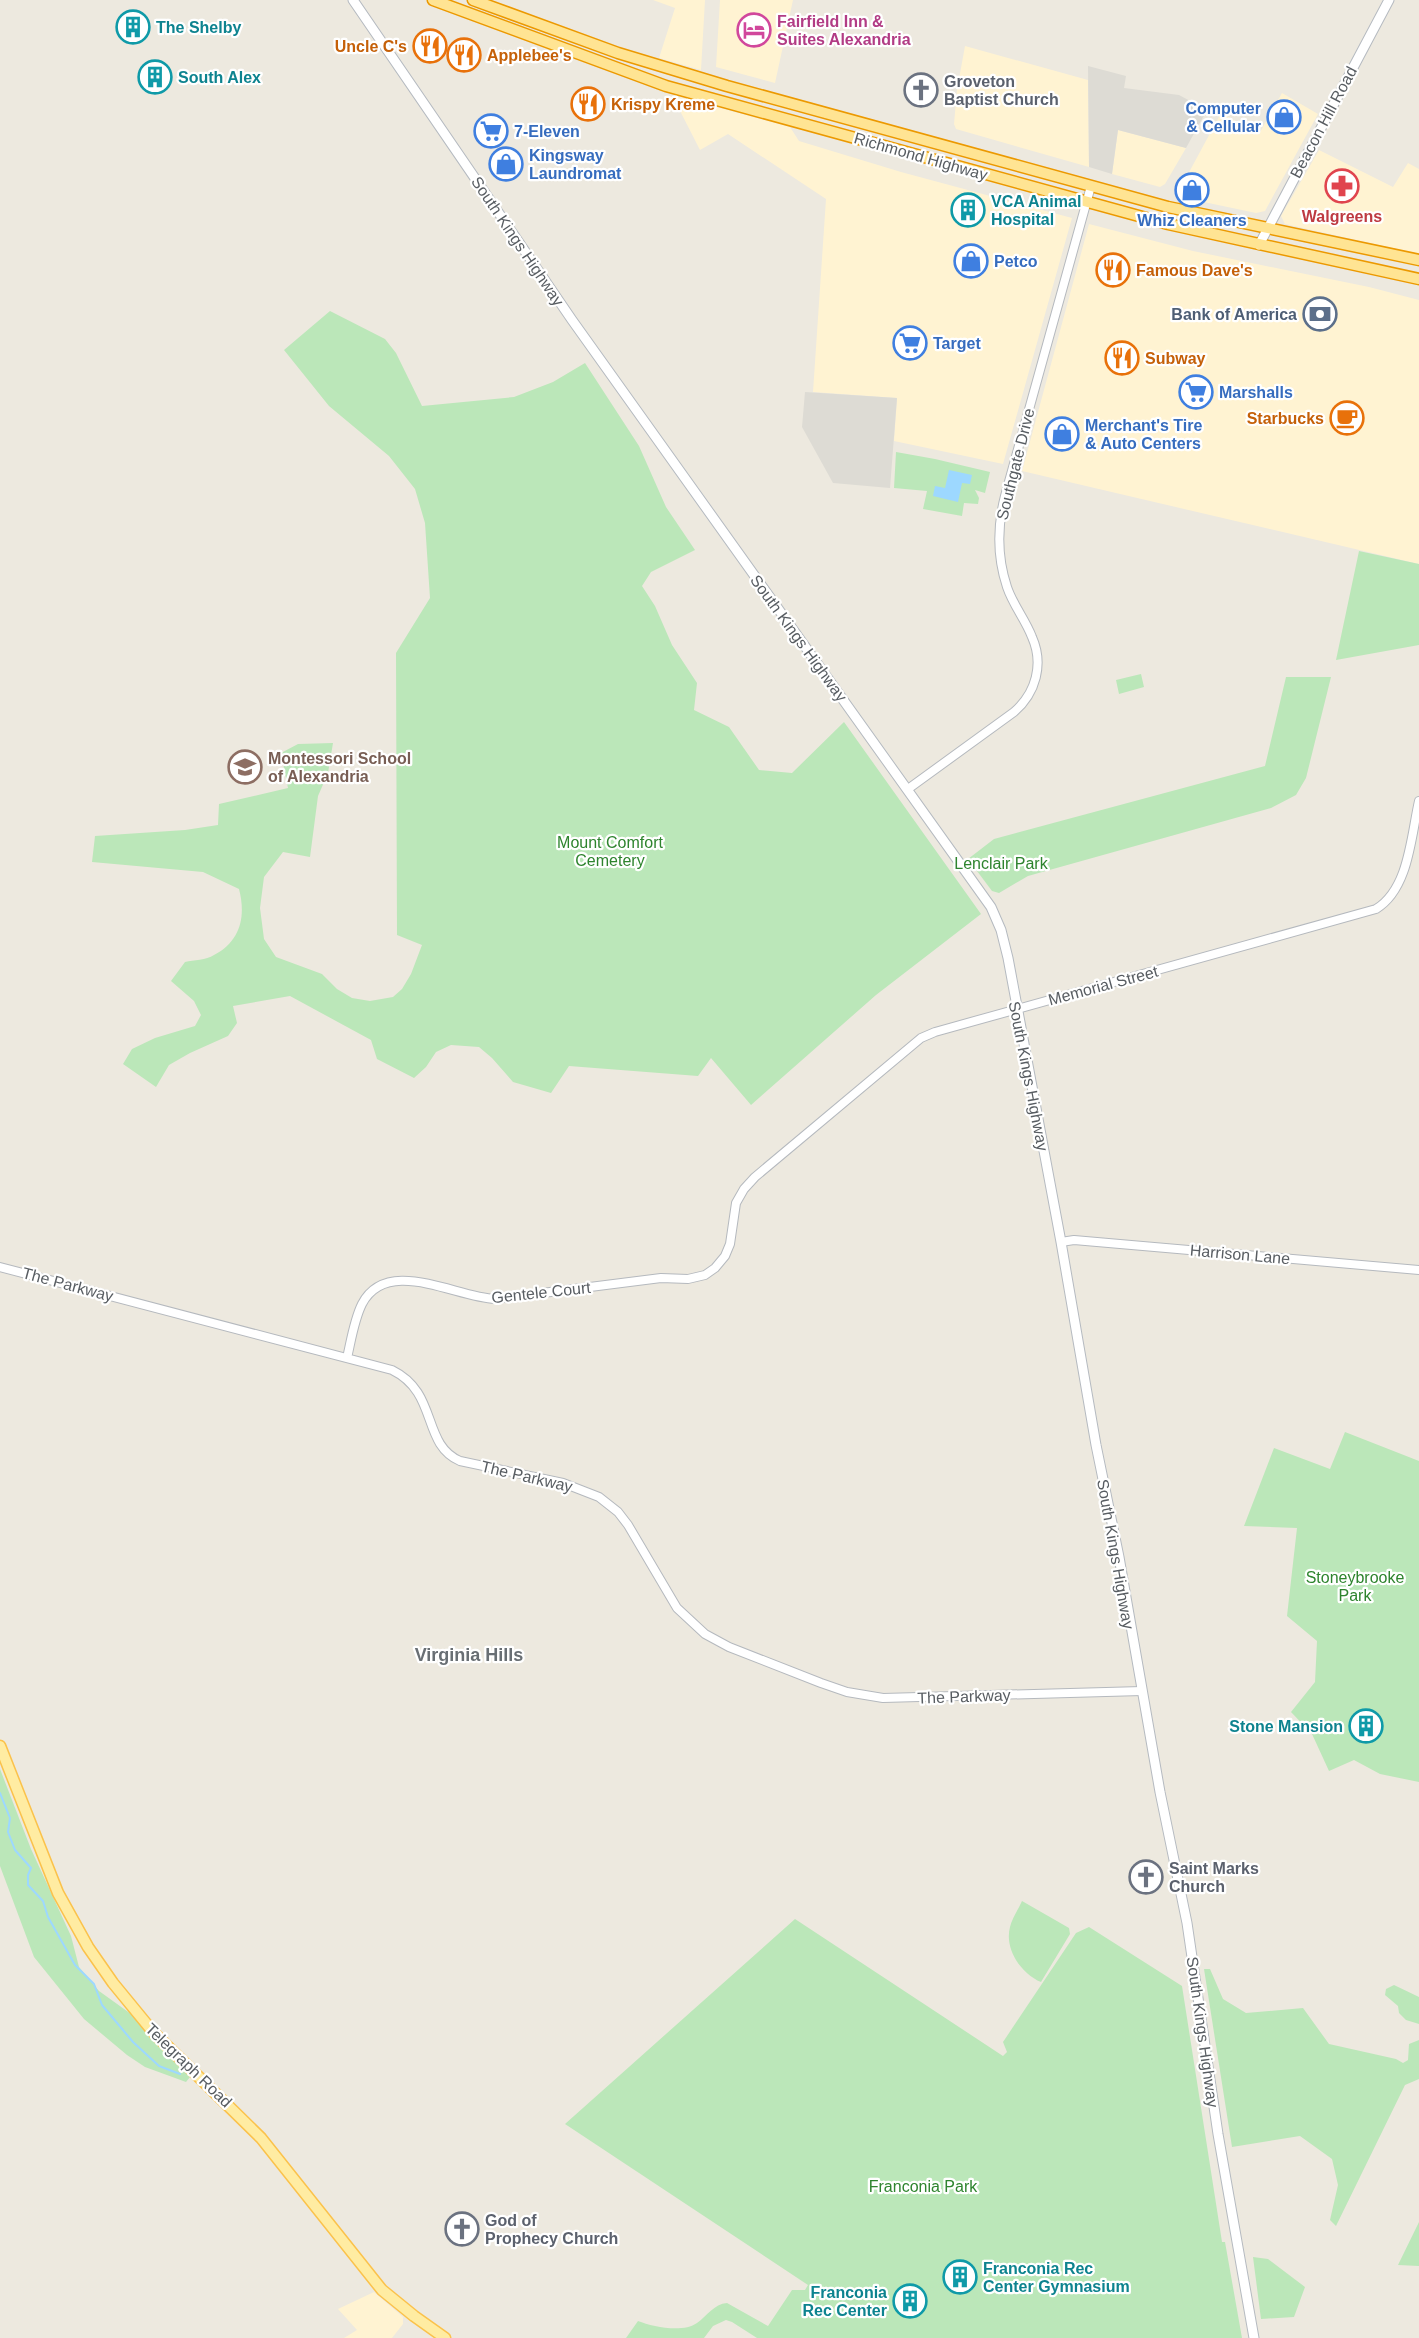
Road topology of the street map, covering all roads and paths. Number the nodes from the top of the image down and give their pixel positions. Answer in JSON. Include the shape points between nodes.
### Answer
{"nodes":[{"id":1,"x":353,"y":0,"type":"edge"},
{"id":2,"x":433,"y":0,"type":"edge"},
{"id":3,"x":473,"y":0,"type":"edge"},
{"id":4,"x":1389,"y":0,"type":"edge"},
{"id":5,"x":1091,"y":186,"type":"junction"},
{"id":6,"x":1086,"y":202,"type":"junction"},
{"id":7,"x":1267,"y":229,"type":"junction"},
{"id":8,"x":1259,"y":245,"type":"junction"},
{"id":9,"x":1419,"y":260,"type":"edge"},
{"id":10,"x":1419,"y":279,"type":"edge"},
{"id":11,"x":908,"y":789,"type":"junction"},
{"id":12,"x":1419,"y":801,"type":"edge"},
{"id":13,"x":1017,"y":1009,"type":"junction"},
{"id":14,"x":1061,"y":1242,"type":"junction"},
{"id":15,"x":0,"y":1267,"type":"edge"},
{"id":16,"x":713,"y":1270,"type":"joint"},
{"id":17,"x":1419,"y":1270,"type":"edge"},
{"id":18,"x":347,"y":1358,"type":"junction"},
{"id":19,"x":1142,"y":1691,"type":"junction"},
{"id":20,"x":0,"y":1746,"type":"edge"},
{"id":21,"x":445,"y":2338,"type":"edge"},
{"id":22,"x":1254,"y":2338,"type":"edge"}],
"edges":[{"from":1,"to":11,"type":"main road","name":"South Kings Highway","via":[[572,320]]},
{"from":2,"to":6,"type":"highway","name":"Richmond Highway","via":[[666,86]]},
{"from":3,"to":5,"type":"highway","name":"Richmond Highway","via":[[686,75]]},
{"from":4,"to":7,"type":"main road","name":"Beacon Hill Road"},
{"from":5,"to":6,"type":"street","name":"Southgate Drive"},
{"from":5,"to":7,"type":"highway","name":"Richmond Highway"},
{"from":6,"to":8,"type":"highway","name":"Richmond Highway"},
{"from":6,"to":11,"type":"street","name":"Southgate Drive","via":[[1000,521],[1003,573],[1012,602],[1035,645],[1035,680],[1028,697],[1014,712]]},
{"from":7,"to":8,"type":"main road","name":"Beacon Hill Road"},
{"from":7,"to":9,"type":"highway","name":"Richmond Highway"},
{"from":8,"to":10,"type":"highway","name":"Richmond Highway"},
{"from":11,"to":13,"type":"main road","name":"South Kings Highway","via":[[991,907],[1004,939]]},
{"from":12,"to":13,"type":"street","name":"Memorial Street","via":[[1400,881],[1389,899],[1376,909]]},
{"from":13,"to":14,"type":"main road","name":"South Kings Highway"},
{"from":13,"to":16,"type":"street","name":"Memorial Street","via":[[921,1038],[755,1177],[736,1203],[728,1250]]},
{"from":14,"to":17,"type":"street","name":"Harrison Lane","via":[[1074,1240]]},
{"from":14,"to":19,"type":"main road","name":"South Kings Highway"},
{"from":15,"to":18,"type":"street","name":"The Parkway"},
{"from":16,"to":18,"type":"street","name":"Gentele Court","via":[[695,1278],[661,1278],[495,1299],[411,1280],[392,1281],[375,1289],[363,1302]]},
{"from":18,"to":19,"type":"street","name":"The Parkway","via":[[392,1370],[412,1383],[422,1398],[435,1435],[453,1458],[576,1486],[605,1501],[628,1525],[676,1608],[701,1631],[729,1647],[830,1686],[873,1697]]},
{"from":19,"to":22,"type":"main road","name":"South Kings Highway","via":[[1187,1923],[1218,2134]]},
{"from":20,"to":21,"type":"main road","name":"Telegraph Road","via":[[58,1893],[113,1983],[154,2033],[261,2138],[382,2290]]}]}
